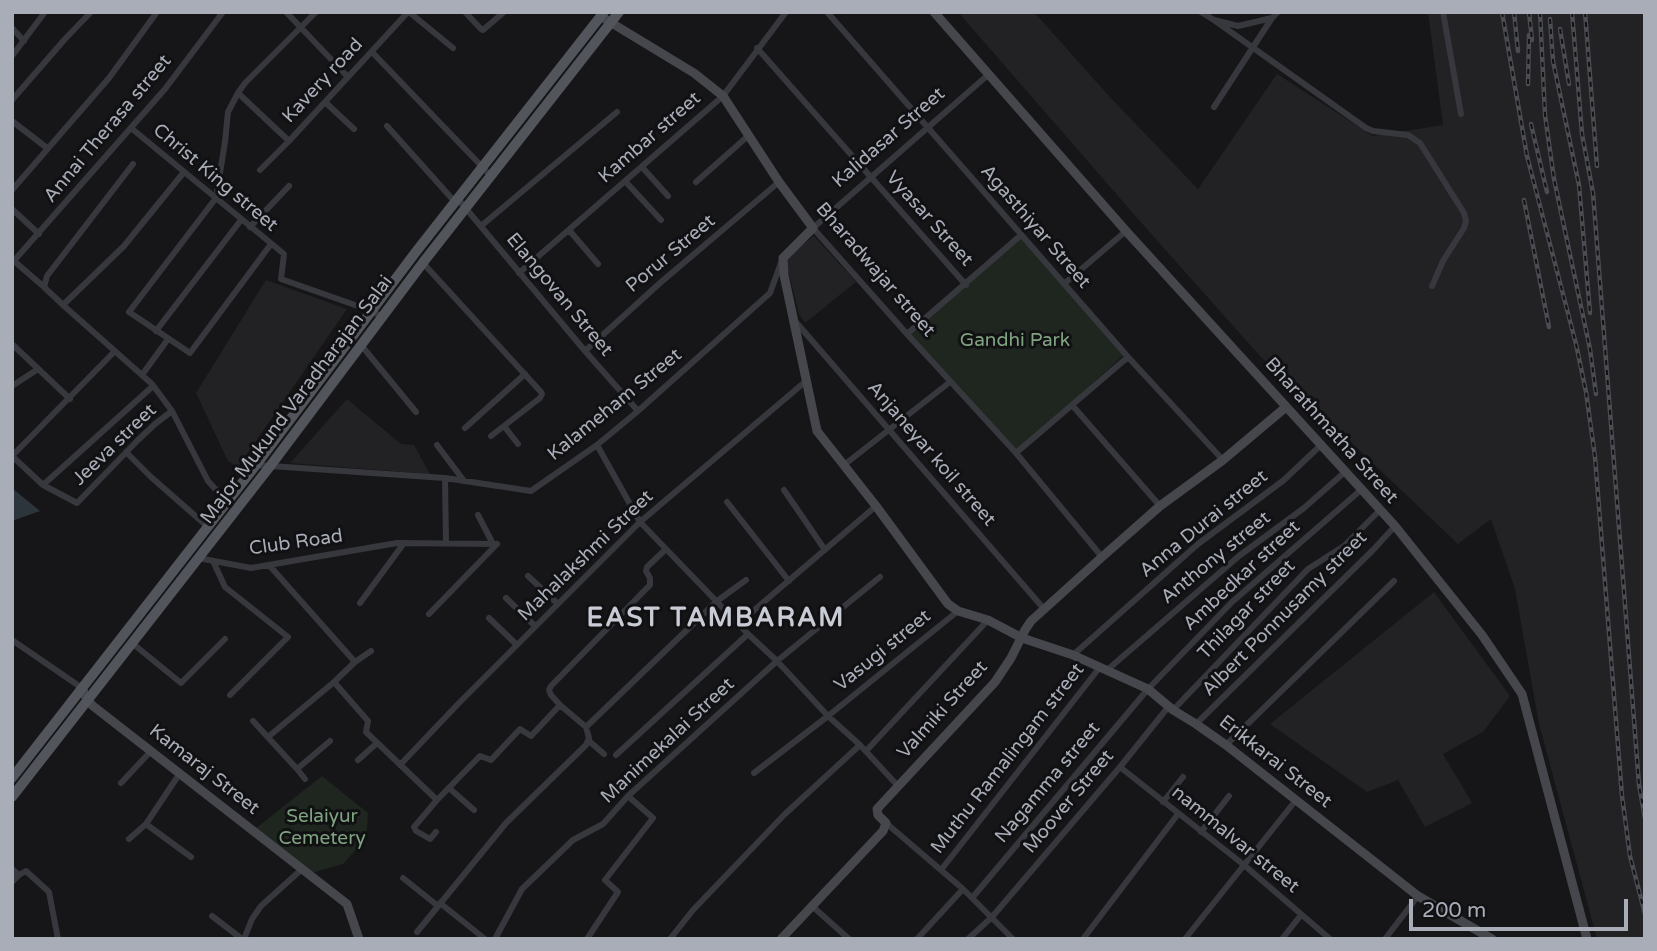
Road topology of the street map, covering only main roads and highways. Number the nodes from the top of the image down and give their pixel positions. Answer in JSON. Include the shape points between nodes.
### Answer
{"nodes":[{"id":1,"x":619,"y":12,"type":"edge"},
{"id":2,"x":603,"y":14,"type":"edge"},
{"id":3,"x":13,"y":775,"type":"edge"},
{"id":4,"x":12,"y":797,"type":"edge"}],
"edges":[{"from":1,"to":4,"type":"main road","name":"Major Mukund Varadharajan Salai"},
{"from":2,"to":3,"type":"main road","name":"Major Mukund Varadharajan Salai"}]}
